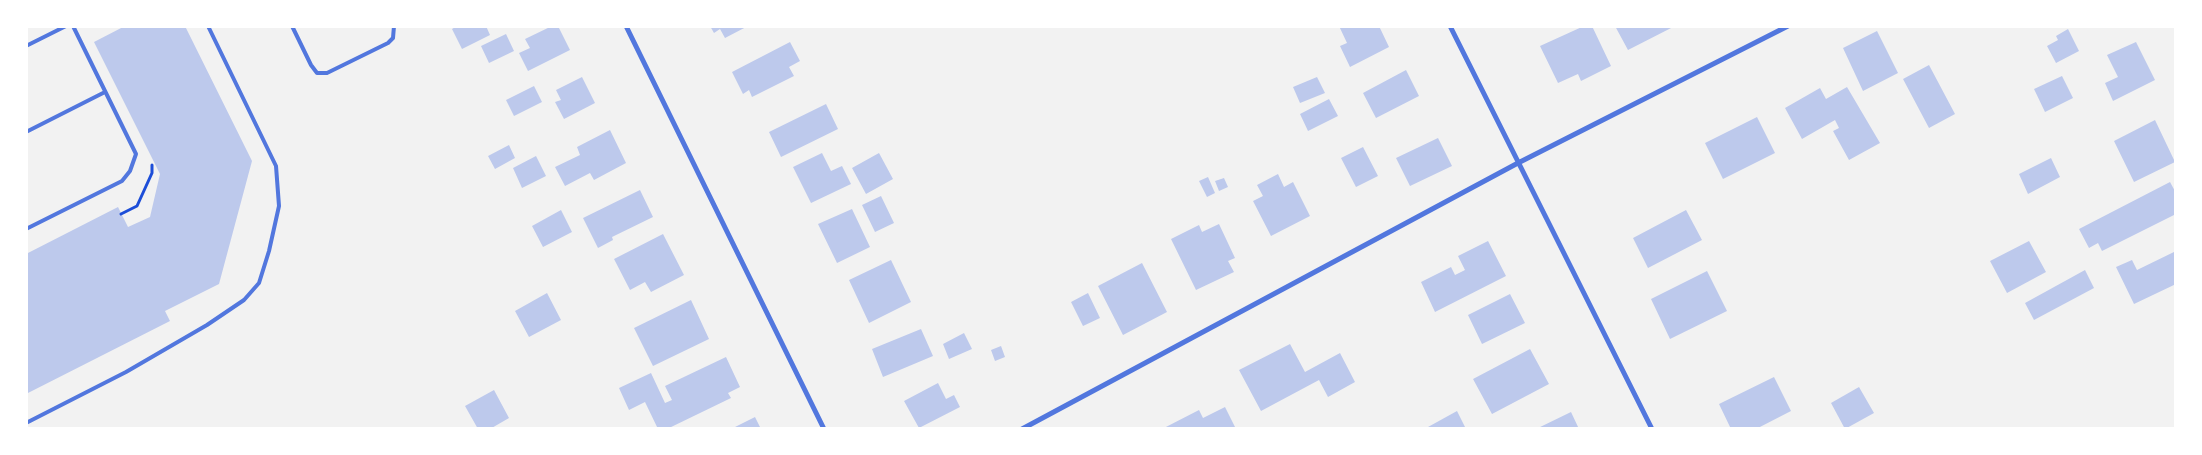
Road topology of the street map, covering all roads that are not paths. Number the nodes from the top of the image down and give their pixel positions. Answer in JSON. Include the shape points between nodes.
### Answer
{"nodes":[{"id":1,"x":66,"y":26,"type":"edge"},
{"id":2,"x":73,"y":26,"type":"edge"},
{"id":3,"x":208,"y":26,"type":"edge"},
{"id":4,"x":292,"y":26,"type":"edge"},
{"id":5,"x":394,"y":26,"type":"edge"},
{"id":6,"x":626,"y":26,"type":"edge"},
{"id":7,"x":1450,"y":26,"type":"edge"},
{"id":8,"x":1788,"y":26,"type":"edge"},
{"id":9,"x":26,"y":46,"type":"edge"},
{"id":10,"x":105,"y":92,"type":"junction"},
{"id":11,"x":26,"y":132,"type":"edge"},
{"id":12,"x":1518,"y":163,"type":"junction"},
{"id":13,"x":26,"y":229,"type":"edge"},
{"id":14,"x":26,"y":423,"type":"edge"},
{"id":15,"x":824,"y":429,"type":"edge"},
{"id":16,"x":1022,"y":429,"type":"edge"},
{"id":17,"x":1652,"y":429,"type":"edge"}],
"edges":[{"from":1,"to":9,"type":"lane"},
{"from":2,"to":10,"type":"lane"},
{"from":3,"to":14,"type":"lane","via":[[276,166],[279,206],[259,283],[244,300],[207,325],[126,372]]},
{"from":4,"to":5,"type":"lane","via":[[317,73],[327,73],[388,43],[393,38]]},
{"from":6,"to":15,"type":"street"},
{"from":7,"to":12,"type":"street"},
{"from":8,"to":12,"type":"street"},
{"from":10,"to":11,"type":"lane"},
{"from":10,"to":13,"type":"lane","via":[[136,154],[130,171],[122,181]]},
{"from":12,"to":16,"type":"street"},
{"from":12,"to":17,"type":"street"}]}
